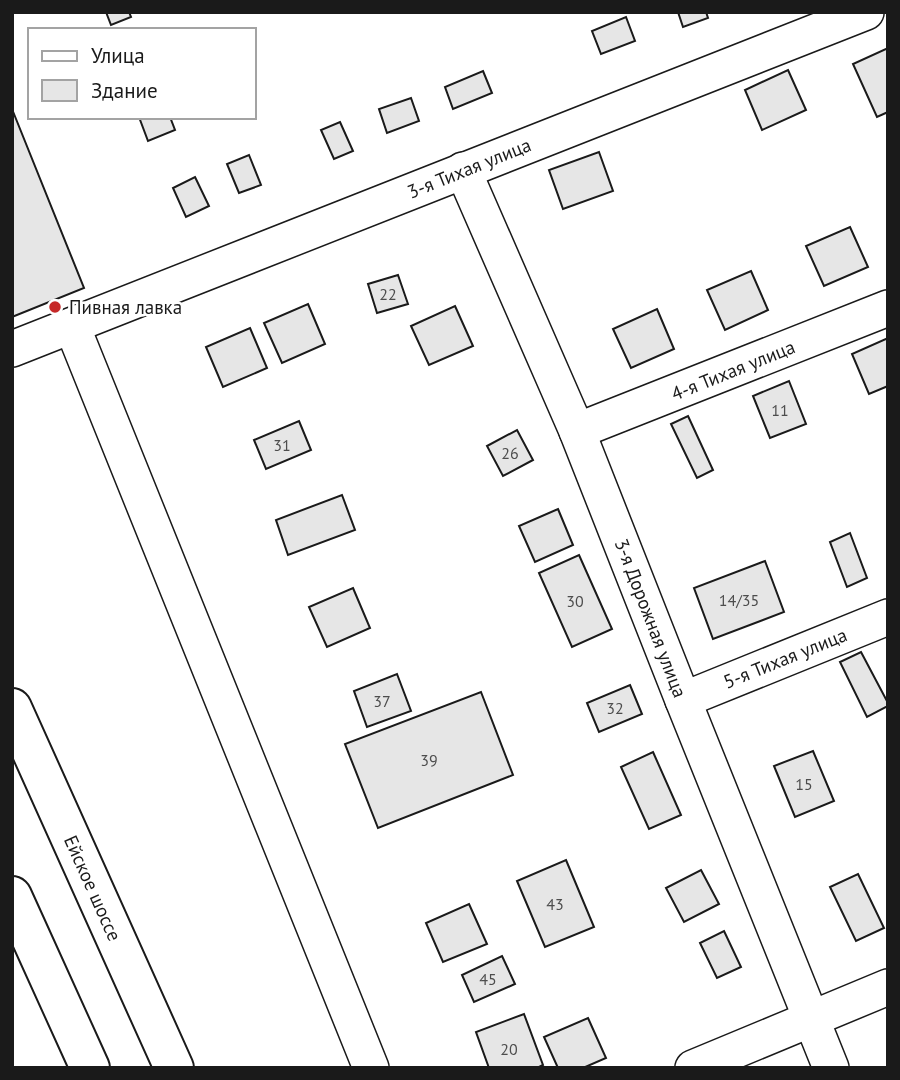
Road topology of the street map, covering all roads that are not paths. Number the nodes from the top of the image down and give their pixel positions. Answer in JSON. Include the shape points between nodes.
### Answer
{"nodes":[{"id":1,"x":866,"y":12,"type":"edge"},
{"id":2,"x":463,"y":170,"type":"junction"},
{"id":3,"x":888,"y":308,"type":"edge"},
{"id":4,"x":72,"y":326,"type":"junction"},
{"id":5,"x":12,"y":349,"type":"edge"},
{"id":6,"x":578,"y":431,"type":"junction"},
{"id":7,"x":888,"y":617,"type":"edge"},
{"id":8,"x":683,"y":700,"type":"junction"},
{"id":9,"x":12,"y":708,"type":"edge"},
{"id":10,"x":12,"y":896,"type":"edge"},
{"id":11,"x":888,"y":987,"type":"edge"},
{"id":12,"x":811,"y":1018,"type":"junction"},
{"id":13,"x":90,"y":1068,"type":"edge"},
{"id":14,"x":174,"y":1068,"type":"edge"},
{"id":15,"x":371,"y":1068,"type":"edge"},
{"id":16,"x":693,"y":1068,"type":"edge"},
{"id":17,"x":831,"y":1068,"type":"edge"}],
"edges":[{"from":1,"to":2,"type":"street","name":"3-я Тихая улица"},
{"from":2,"to":4,"type":"street","name":"3-я Тихая улица"},
{"from":2,"to":6,"type":"street","name":"3-я Дорожная улица"},
{"from":3,"to":6,"type":"street","name":"4-я Тихая улица"},
{"from":4,"to":5,"type":"street","name":"3-я Тихая улица"},
{"from":4,"to":15,"type":"street"},
{"from":6,"to":8,"type":"street","name":"3-я Дорожная улица"},
{"from":7,"to":8,"type":"street","name":"5-я Тихая улица"},
{"from":8,"to":12,"type":"street","name":"3-я Дорожная улица"},
{"from":9,"to":14,"type":"main road","name":"Ейское шоссе"},
{"from":10,"to":13,"type":"main road"},
{"from":11,"to":12,"type":"street"},
{"from":12,"to":16,"type":"street"},
{"from":12,"to":17,"type":"street","name":"3-я Дорожная улица"}]}
